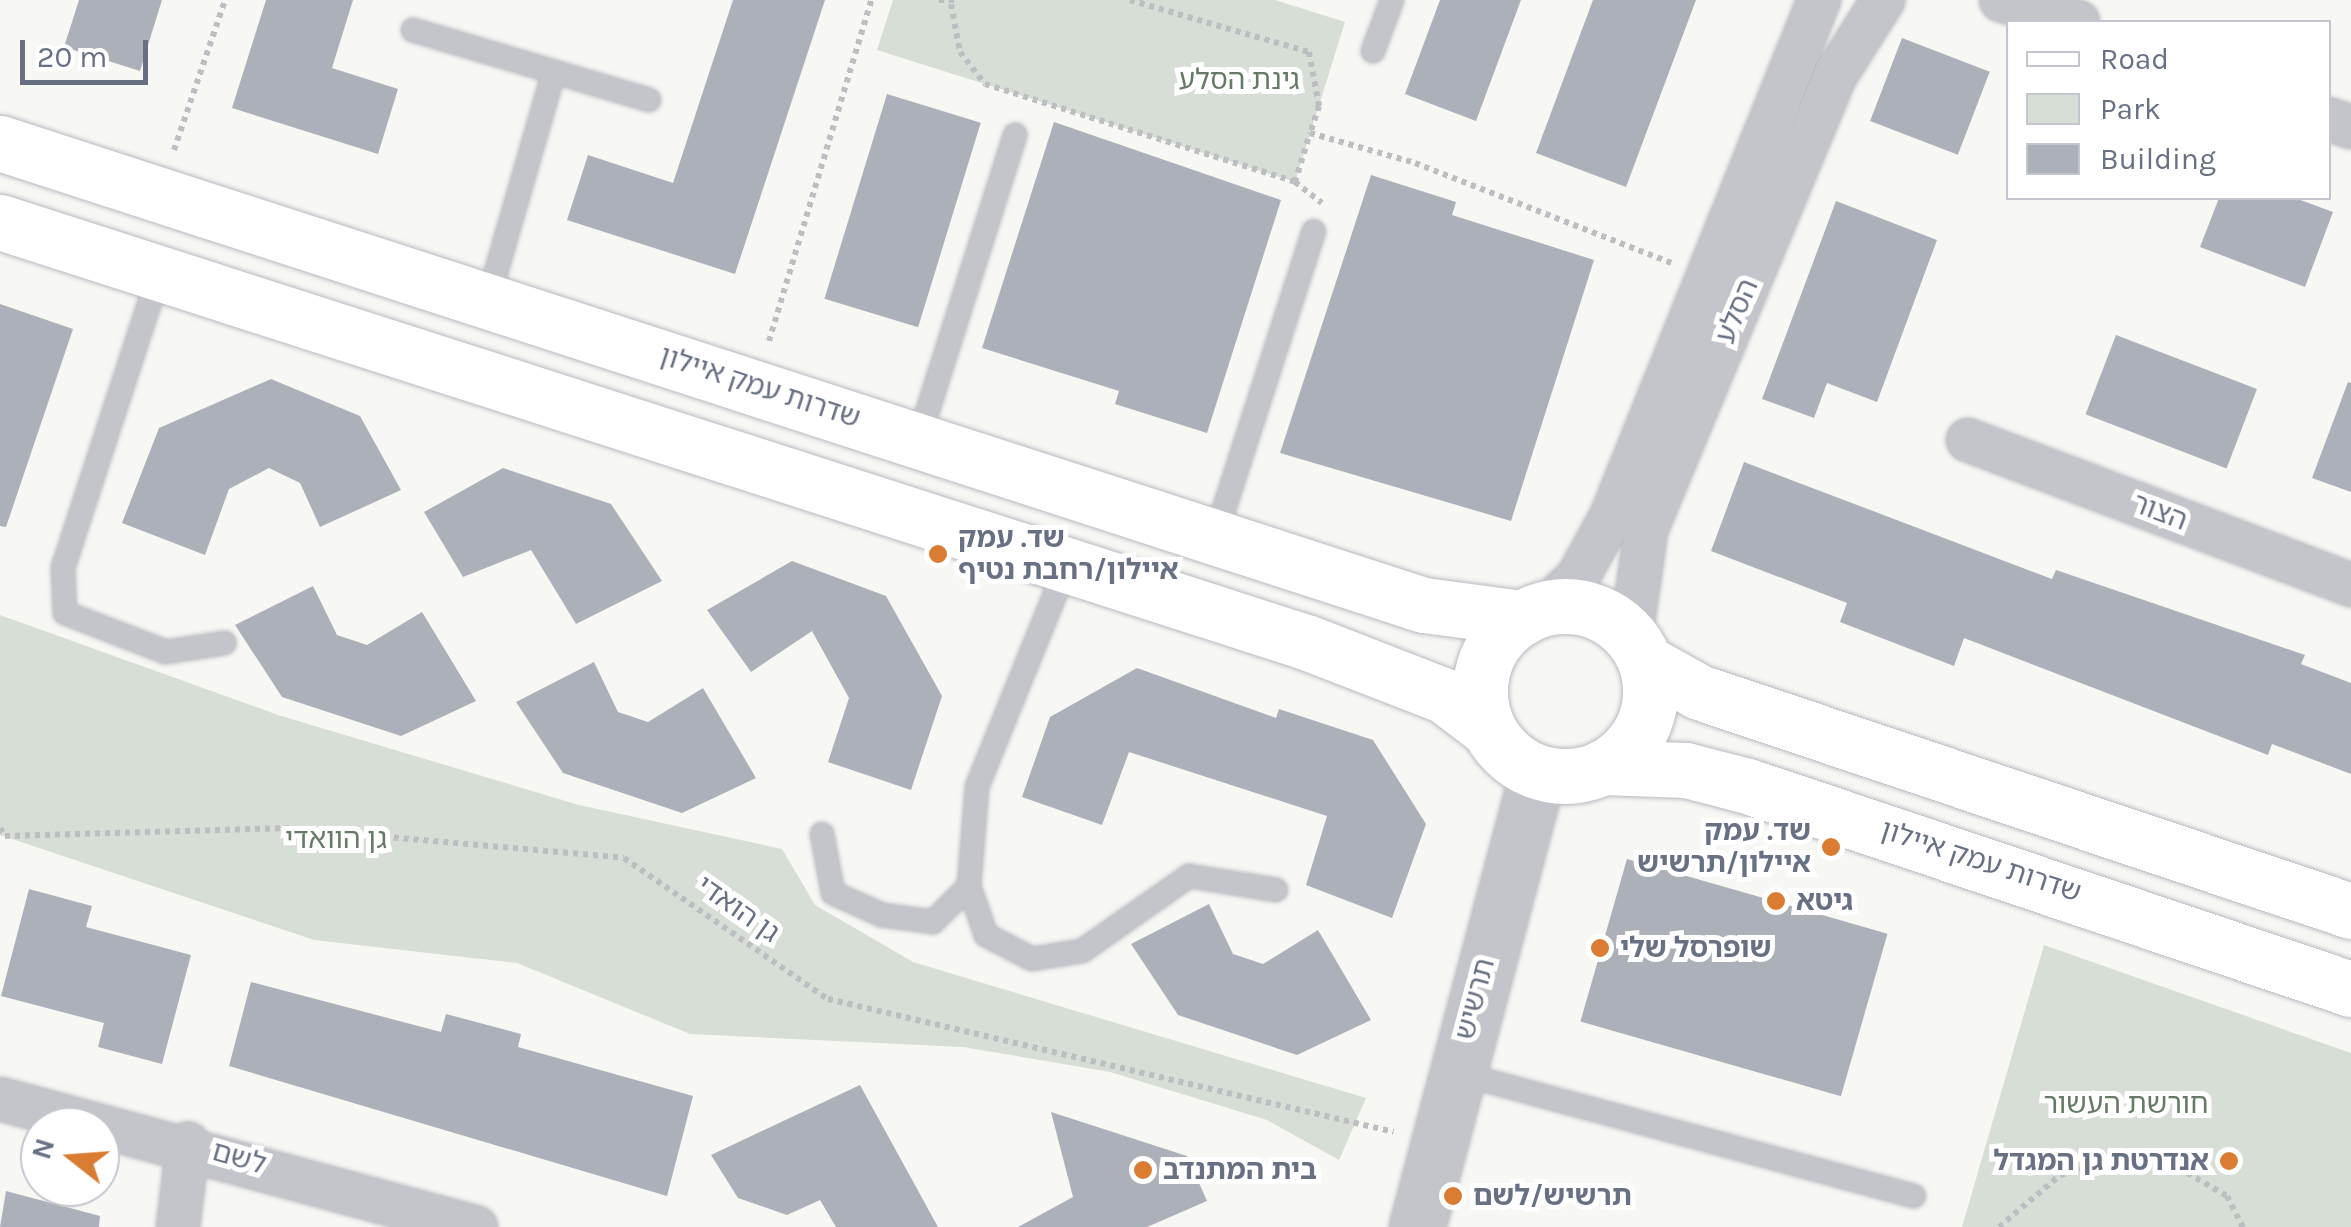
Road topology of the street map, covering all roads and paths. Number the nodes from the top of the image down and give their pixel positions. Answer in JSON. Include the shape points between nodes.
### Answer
{"nodes":[{"id":1,"x":225,"y":0,"type":"edge"},
{"id":2,"x":870,"y":0,"type":"edge"},
{"id":3,"x":939,"y":0,"type":"edge"},
{"id":4,"x":1130,"y":0,"type":"edge"},
{"id":5,"x":1392,"y":0,"type":"edge"},
{"id":6,"x":1819,"y":0,"type":"edge"},
{"id":7,"x":1882,"y":0,"type":"edge"},
{"id":8,"x":2018,"y":1,"type":"edge"},
{"id":9,"x":954,"y":2,"type":"edge"},
{"id":10,"x":2072,"y":20,"type":"edge"},
{"id":11,"x":413,"y":30,"type":"dead end"},
{"id":12,"x":1373,"y":51,"type":"dead end"},
{"id":13,"x":554,"y":72,"type":"junction"},
{"id":14,"x":649,"y":100,"type":"dead end"},
{"id":15,"x":1310,"y":133,"type":"junction"},
{"id":16,"x":1015,"y":135,"type":"dead end"},
{"id":17,"x":0,"y":143,"type":"edge"},
{"id":18,"x":160,"y":194,"type":"junction"},
{"id":19,"x":0,"y":222,"type":"edge"},
{"id":20,"x":1314,"y":231,"type":"dead end"},
{"id":21,"x":160,"y":274,"type":"junction"},
{"id":22,"x":1710,"y":281,"type":"junction"},
{"id":23,"x":488,"y":300,"type":"junction"},
{"id":24,"x":756,"y":386,"type":"junction"},
{"id":25,"x":919,"y":438,"type":"junction"},
{"id":26,"x":1968,"y":440,"type":"dead end"},
{"id":27,"x":1216,"y":534,"type":"junction"},
{"id":28,"x":1068,"y":565,"type":"junction"},
{"id":29,"x":2351,"y":585,"type":"edge"},
{"id":30,"x":1534,"y":613,"type":"junction"},
{"id":31,"x":224,"y":642,"type":"dead end"},
{"id":32,"x":1639,"y":650,"type":"junction"},
{"id":33,"x":1488,"y":728,"type":"junction"},
{"id":34,"x":1604,"y":767,"type":"junction"},
{"id":35,"x":1538,"y":773,"type":"junction"},
{"id":36,"x":0,"y":828,"type":"edge"},
{"id":37,"x":822,"y":834,"type":"dead end"},
{"id":38,"x":970,"y":886,"type":"junction"},
{"id":39,"x":1276,"y":890,"type":"dead end"},
{"id":40,"x":2351,"y":910,"type":"edge"},
{"id":41,"x":2351,"y":989,"type":"edge"},
{"id":42,"x":1455,"y":1072,"type":"junction"},
{"id":43,"x":0,"y":1098,"type":"edge"},
{"id":44,"x":1439,"y":1142,"type":"junction"},
{"id":45,"x":188,"y":1144,"type":"junction"},
{"id":46,"x":1914,"y":1196,"type":"dead end"},
{"id":47,"x":178,"y":1227,"type":"edge"},
{"id":48,"x":476,"y":1227,"type":"edge"},
{"id":49,"x":1417,"y":1227,"type":"edge"},
{"id":50,"x":1999,"y":1227,"type":"edge"},
{"id":51,"x":2243,"y":1227,"type":"edge"}],
"edges":[{"from":1,"to":18,"type":"path"},
{"from":2,"to":24,"type":"path"},
{"from":3,"to":9,"type":"path"},
{"from":4,"to":15,"type":"path","via":[[1309,52],[1319,106]]},
{"from":5,"to":12,"type":"lane"},
{"from":6,"to":22,"type":"street","name":"הסלע"},
{"from":7,"to":32,"type":"street","name":"הסלע","via":[[1835,76],[1646,530]]},
{"from":8,"to":10,"type":"street"},
{"from":9,"to":15,"type":"path","via":[[960,52],[985,84],[1295,182]]},
{"from":11,"to":13,"type":"lane"},
{"from":13,"to":14,"type":"lane"},
{"from":13,"to":23,"type":"lane"},
{"from":15,"to":22,"type":"path","via":[[1504,196]]},
{"from":16,"to":25,"type":"lane"},
{"from":17,"to":18,"type":"main road","name":"שדרות עמק איילון"},
{"from":18,"to":23,"type":"main road","name":"שדרות עמק איילון"},
{"from":19,"to":21,"type":"main road"},
{"from":20,"to":27,"type":"lane"},
{"from":21,"to":28,"type":"main road"},
{"from":21,"to":31,"type":"lane","via":[[63,568],[65,613],[166,652]]},
{"from":22,"to":30,"type":"street","name":"הסלע","via":[[1596,549]]},
{"from":23,"to":24,"type":"main road","name":"שדרות עמק איילון"},
{"from":24,"to":25,"type":"main road","name":"שדרות עמק איילון"},
{"from":25,"to":27,"type":"main road","name":"שדרות עמק איילון"},
{"from":26,"to":29,"type":"street","name":"הצור"},
{"from":27,"to":30,"type":"main road","name":"שדרות עמק איילון","via":[[1440,609]]},
{"from":28,"to":33,"type":"main road","via":[[1396,675]]},
{"from":28,"to":38,"type":"lane","via":[[978,787]]},
{"from":30,"to":32,"type":"main road","via":[[1598,611]]},
{"from":30,"to":33,"type":"main road","via":[[1482,670]]},
{"from":32,"to":34,"type":"main road","via":[[1645,722]]},
{"from":32,"to":40,"type":"main road","via":[[1699,692]]},
{"from":33,"to":35,"type":"main road"},
{"from":34,"to":35,"type":"main road"},
{"from":34,"to":41,"type":"main road","name":"שדרות עמק איילון","via":[[1686,770],[1748,786]]},
{"from":35,"to":42,"type":"street","name":"תרשיש"},
{"from":36,"to":44,"type":"path","name":"גן הואדי","via":[[5,836],[284,828],[624,858],[828,999]]},
{"from":37,"to":38,"type":"lane","via":[[834,893],[882,914],[934,922]]},
{"from":38,"to":39,"type":"lane","via":[[986,934],[1032,959],[1082,951],[1189,876]]},
{"from":42,"to":44,"type":"street","name":"תרשיש"},
{"from":42,"to":46,"type":"lane"},
{"from":43,"to":45,"type":"street","name":"לשם"},
{"from":44,"to":49,"type":"street","name":"תרשיש"},
{"from":45,"to":47,"type":"street"},
{"from":45,"to":48,"type":"street","name":"לשם"},
{"from":50,"to":51,"type":"path","via":[[2060,1175],[2170,1163],[2228,1196]]}]}
